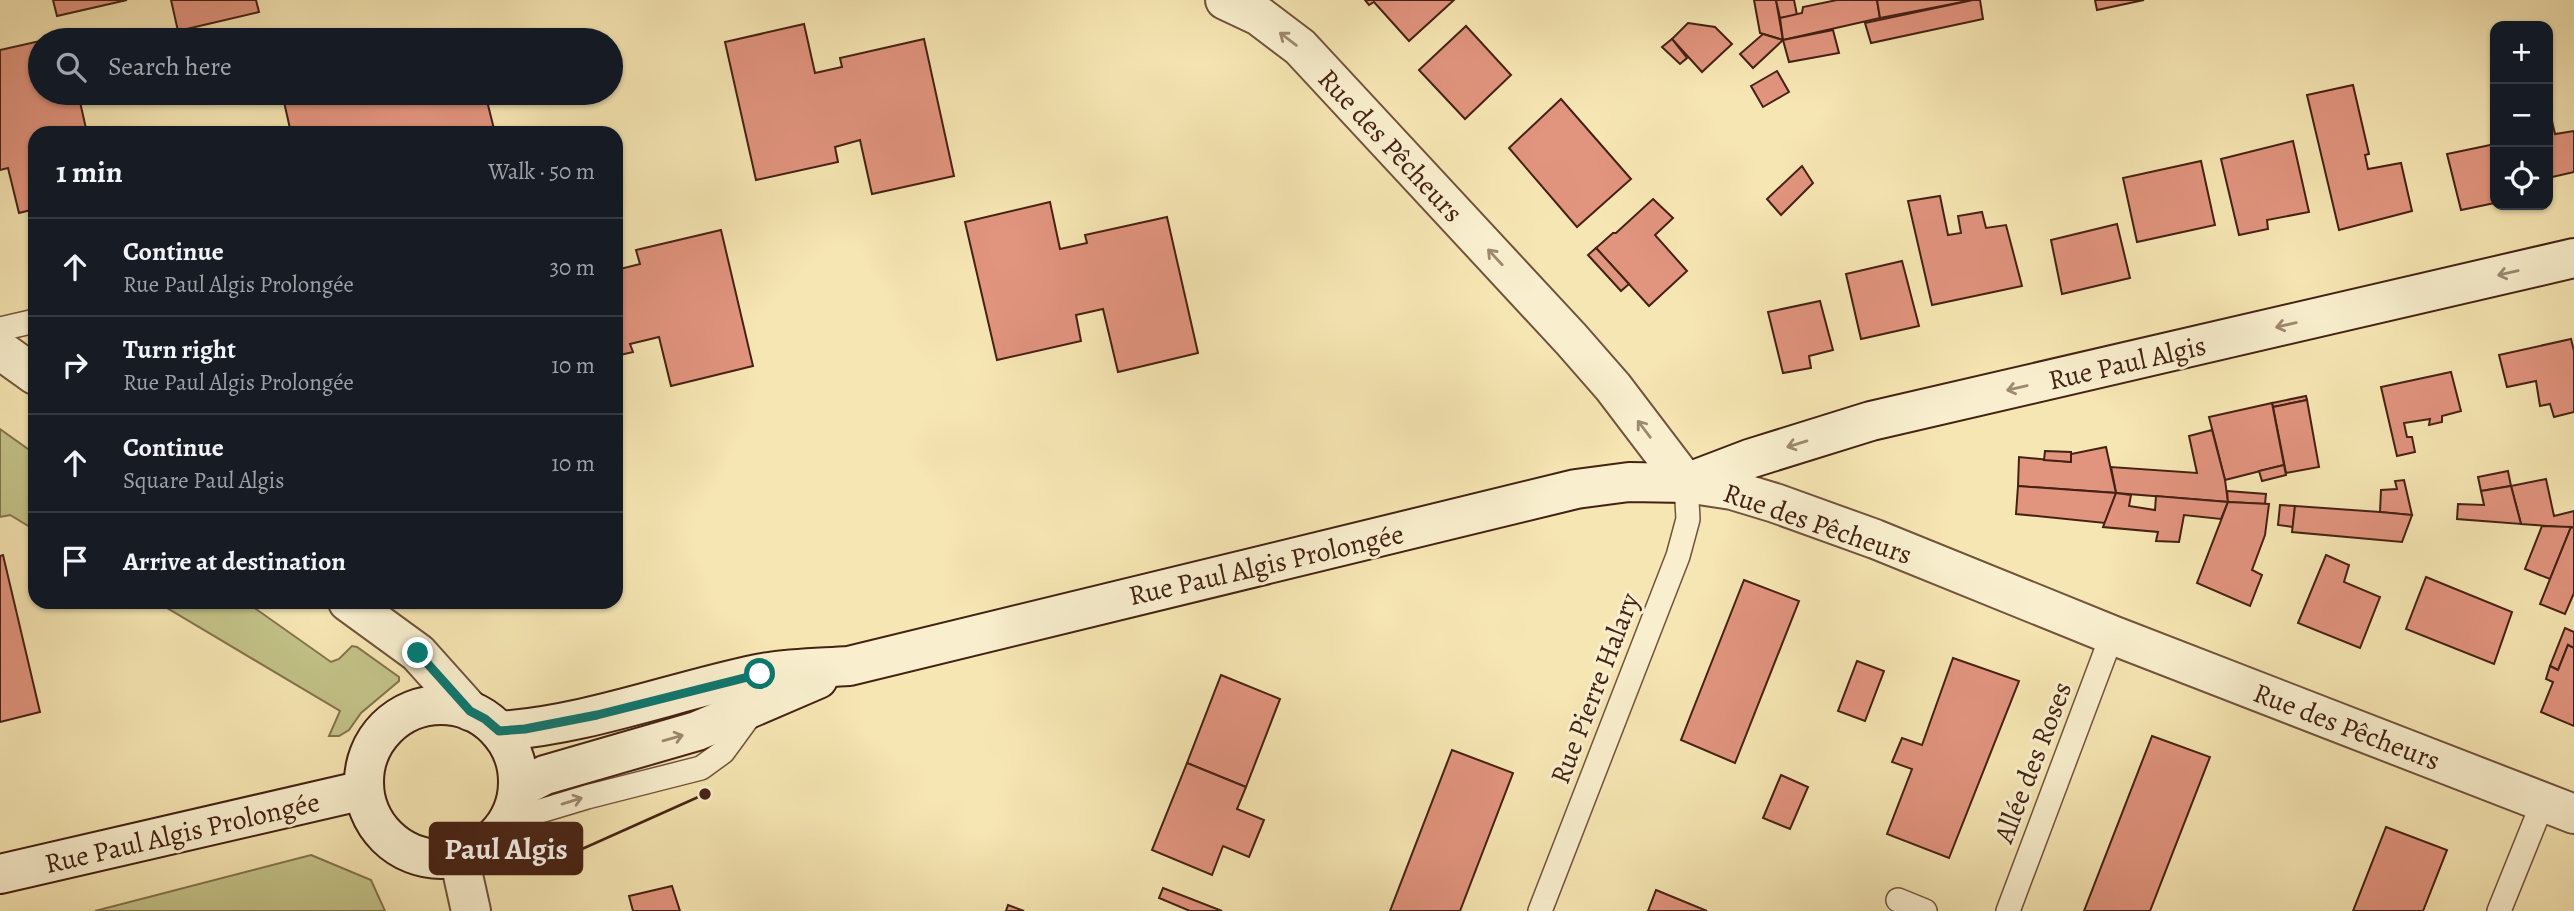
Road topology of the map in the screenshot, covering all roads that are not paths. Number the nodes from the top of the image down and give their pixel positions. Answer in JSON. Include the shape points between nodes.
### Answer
{"nodes":[{"id":1,"x":1225,"y":0,"type":"edge"},
{"id":2,"x":2574,"y":258,"type":"edge"},
{"id":3,"x":28,"y":323,"type":"edge"},
{"id":4,"x":0,"y":329,"type":"edge"},
{"id":5,"x":0,"y":349,"type":"edge"},
{"id":6,"x":28,"y":370,"type":"edge"},
{"id":7,"x":1686,"y":483,"type":"junction"},
{"id":8,"x":357,"y":609,"type":"edge"},
{"id":9,"x":2112,"y":635,"type":"junction"},
{"id":10,"x":849,"y":666,"type":"junction"},
{"id":11,"x":484,"y":721,"type":"junction"},
{"id":12,"x":364,"y":790,"type":"junction"},
{"id":13,"x":512,"y":805,"type":"junction"},
{"id":14,"x":2558,"y":808,"type":"edge"},
{"id":15,"x":459,"y":857,"type":"junction"},
{"id":16,"x":0,"y":874,"type":"edge"},
{"id":17,"x":1898,"y":900,"type":"dead end"},
{"id":18,"x":471,"y":911,"type":"edge"},
{"id":19,"x":1540,"y":911,"type":"edge"},
{"id":20,"x":1926,"y":911,"type":"edge"},
{"id":21,"x":2008,"y":911,"type":"edge"},
{"id":22,"x":2499,"y":911,"type":"edge"}],
"edges":[{"from":7,"to":1,"type":"street","name":"Rue des Pêcheurs","one_way":true,"via":[[1571,339],[1300,47],[1259,16]]},
{"from":2,"to":7,"type":"street","name":"Rue Paul Algis","one_way":true,"via":[[1871,421]]},
{"from":3,"to":4,"type":"lane"},
{"from":5,"to":6,"type":"street"},
{"from":7,"to":9,"type":"street","name":"Rue des Pêcheurs","via":[[1775,503]]},
{"from":7,"to":10,"type":"street","name":"Rue Paul Algis Prolongée","via":[[1629,482],[1576,489]]},
{"from":7,"to":19,"type":"lane","name":"Rue Pierre Halary","via":[[1688,519],[1678,556]]},
{"from":8,"to":11,"type":"street","via":[[418,653]]},
{"from":9,"to":14,"type":"street","name":"Rue des Pêcheurs"},
{"from":9,"to":21,"type":"lane","name":"Allée des Roses"},
{"from":10,"to":11,"type":"street","name":"Rue Paul Algis Prolongée","via":[[760,674],[525,729]]},
{"from":13,"to":10,"type":"street","name":"Rue Paul Algis Prolongée","one_way":true,"via":[[545,775],[697,731]]},
{"from":11,"to":12,"type":"street","name":"Rue Paul Algis Prolongée","via":[[450,705],[431,705],[394,720],[370,751]]},
{"from":11,"to":13,"type":"street","via":[[510,749],[516,768]]},
{"from":12,"to":15,"type":"street","name":"Rue Paul Algis Prolongée","via":[[371,814],[386,836],[407,852],[433,859]]},
{"from":12,"to":16,"type":"street","name":"Rue Paul Algis Prolongée"},
{"from":13,"to":15,"type":"street","name":"Rue Paul Algis Prolongée","via":[[494,837]]},
{"from":14,"to":22,"type":"lane"},
{"from":15,"to":18,"type":"street"},
{"from":17,"to":20,"type":"lane"}]}
